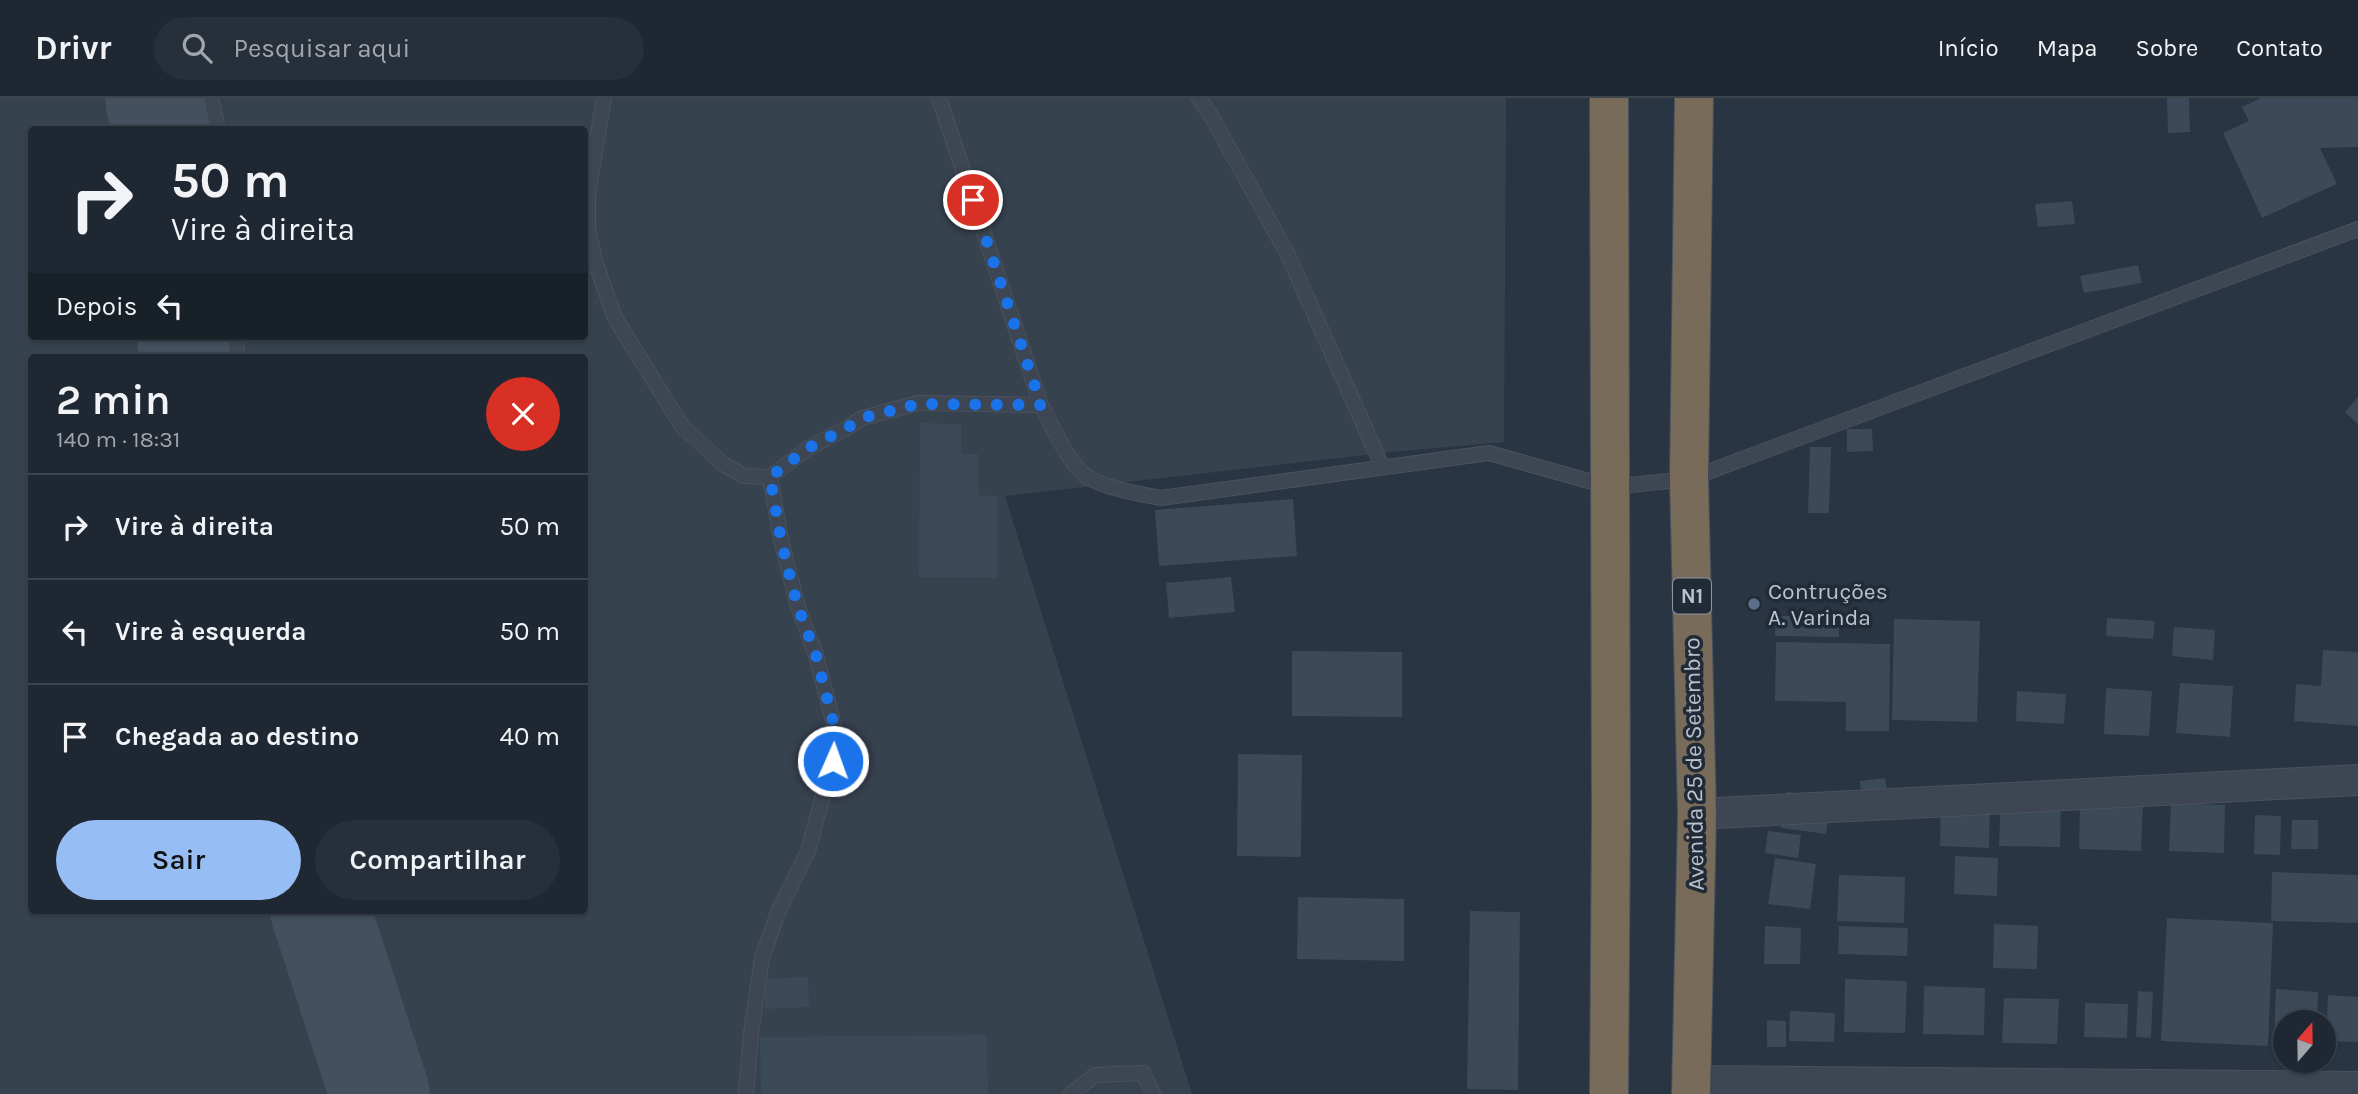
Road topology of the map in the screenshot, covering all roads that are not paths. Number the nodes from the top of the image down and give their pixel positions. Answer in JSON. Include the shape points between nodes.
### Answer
{"nodes":[{"id":1,"x":211,"y":98,"type":"edge"},
{"id":2,"x":604,"y":98,"type":"edge"},
{"id":3,"x":939,"y":98,"type":"edge"},
{"id":4,"x":1199,"y":98,"type":"edge"},
{"id":5,"x":1609,"y":98,"type":"edge"},
{"id":6,"x":1694,"y":98,"type":"edge"},
{"id":7,"x":217,"y":126,"type":"edge"},
{"id":8,"x":2358,"y":229,"type":"edge"},
{"id":9,"x":1041,"y":405,"type":"junction"},
{"id":10,"x":1382,"y":467,"type":"junction"},
{"id":11,"x":770,"y":477,"type":"junction"},
{"id":12,"x":1689,"y":479,"type":"junction"},
{"id":13,"x":1610,"y":487,"type":"junction"},
{"id":14,"x":2358,"y":780,"type":"edge"},
{"id":15,"x":1697,"y":814,"type":"junction"},
{"id":16,"x":1691,"y":1087,"type":"edge"},
{"id":17,"x":2358,"y":1087,"type":"edge"},
{"id":18,"x":746,"y":1094,"type":"edge"},
{"id":19,"x":1070,"y":1094,"type":"edge"},
{"id":20,"x":1153,"y":1094,"type":"edge"},
{"id":21,"x":1609,"y":1094,"type":"edge"}],
"edges":[{"from":1,"to":7,"type":"lane"},
{"from":2,"to":11,"type":"lane","via":[[588,194],[588,229],[615,318],[682,426],[723,464],[744,476]]},
{"from":3,"to":9,"type":"lane"},
{"from":4,"to":10,"type":"lane","via":[[1288,255]]},
{"from":5,"to":13,"type":"highway"},
{"from":6,"to":12,"type":"highway","name":"Avenida 25 de Setembro","number":"N1"},
{"from":8,"to":12,"type":"lane"},
{"from":9,"to":10,"type":"lane","via":[[1065,450],[1086,475],[1124,491],[1161,498]]},
{"from":9,"to":11,"type":"lane","via":[[918,404],[862,418],[808,448]]},
{"from":10,"to":13,"type":"lane","via":[[1489,453]]},
{"from":11,"to":18,"type":"lane","via":[[794,594],[816,655],[838,741],[808,851],[762,958]]},
{"from":12,"to":13,"type":"lane"},
{"from":12,"to":15,"type":"highway","name":"Avenida 25 de Setembro","number":"N1"},
{"from":13,"to":21,"type":"highway"},
{"from":14,"to":15,"type":"street"},
{"from":15,"to":16,"type":"highway","name":"Avenida 25 de Setembro","number":"N1"},
{"from":16,"to":17,"type":"street"},
{"from":19,"to":20,"type":"lane","via":[[1094,1075],[1143,1073]]}]}
